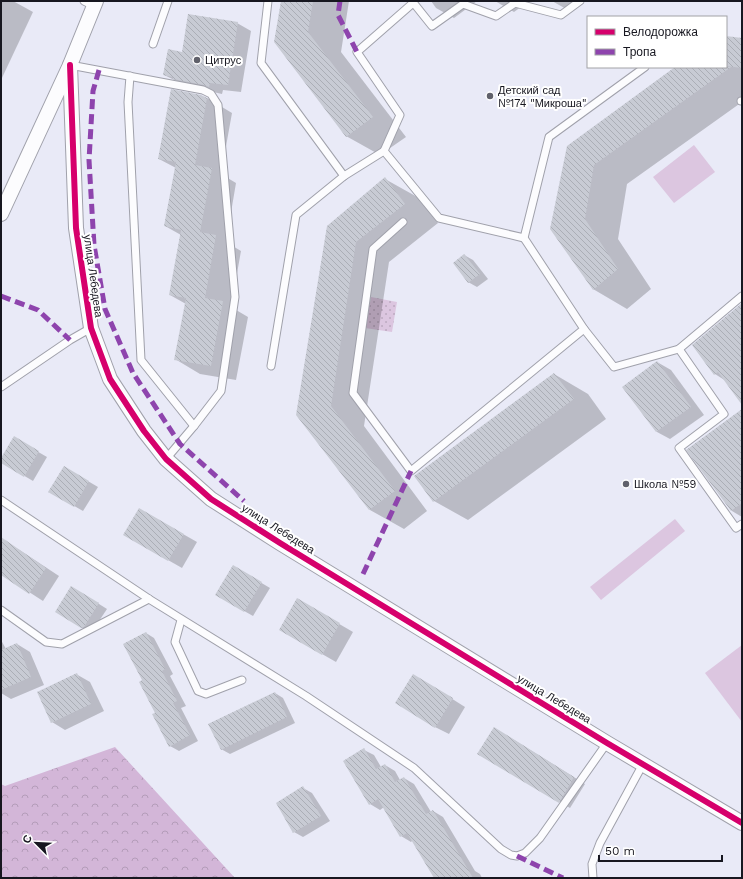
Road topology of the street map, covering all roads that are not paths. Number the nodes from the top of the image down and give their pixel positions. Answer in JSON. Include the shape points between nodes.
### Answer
{"nodes":[{"id":1,"x":168,"y":1,"type":"edge"},
{"id":2,"x":268,"y":1,"type":"edge"},
{"id":3,"x":580,"y":1,"type":"edge"},
{"id":4,"x":412,"y":2,"type":"edge"},
{"id":5,"x":92,"y":3,"type":"edge"},
{"id":6,"x":153,"y":44,"type":"dead end"},
{"id":7,"x":70,"y":65,"type":"junction"},
{"id":8,"x":644,"y":68,"type":"edge"},
{"id":9,"x":130,"y":76,"type":"junction"},
{"id":10,"x":384,"y":151,"type":"junction"},
{"id":11,"x":344,"y":176,"type":"junction"},
{"id":12,"x":1,"y":214,"type":"edge"},
{"id":13,"x":403,"y":222,"type":"dead end"},
{"id":14,"x":524,"y":238,"type":"junction"},
{"id":15,"x":742,"y":296,"type":"edge"},
{"id":16,"x":91,"y":328,"type":"junction"},
{"id":17,"x":584,"y":329,"type":"junction"},
{"id":18,"x":679,"y":349,"type":"junction"},
{"id":19,"x":271,"y":366,"type":"dead end"},
{"id":20,"x":1,"y":387,"type":"edge"},
{"id":21,"x":194,"y":426,"type":"junction"},
{"id":22,"x":166,"y":459,"type":"junction"},
{"id":23,"x":1,"y":500,"type":"edge"},
{"id":24,"x":742,"y":524,"type":"edge"},
{"id":25,"x":149,"y":599,"type":"junction"},
{"id":26,"x":1,"y":610,"type":"edge"},
{"id":27,"x":181,"y":620,"type":"junction"},
{"id":28,"x":242,"y":680,"type":"dead end"},
{"id":29,"x":607,"y":743,"type":"junction"},
{"id":30,"x":644,"y":764,"type":"junction"},
{"id":31,"x":742,"y":823,"type":"edge"},
{"id":32,"x":593,"y":878,"type":"edge"}],
"edges":[{"from":1,"to":6,"type":"lane"},
{"from":2,"to":11,"type":"lane","via":[[261,63]]},
{"from":3,"to":4,"type":"lane","via":[[560,15],[515,3],[496,16],[463,4],[432,26]]},
{"from":4,"to":10,"type":"lane","via":[[358,52],[400,115]]},
{"from":5,"to":7,"type":"street","name":"улица Лебедева"},
{"from":7,"to":9,"type":"lane"},
{"from":7,"to":12,"type":"street"},
{"from":7,"to":16,"type":"street","name":"улица Лебедева","via":[[76,228]]},
{"from":8,"to":14,"type":"lane","via":[[549,137]]},
{"from":9,"to":21,"type":"lane","via":[[128,102],[141,360]]},
{"from":9,"to":21,"type":"lane","via":[[203,90],[211,94],[218,105],[235,297],[220,391]]},
{"from":10,"to":11,"type":"lane"},
{"from":10,"to":14,"type":"lane","via":[[439,218]]},
{"from":11,"to":19,"type":"lane","via":[[296,214]]},
{"from":13,"to":17,"type":"lane","via":[[373,249],[353,393],[411,471]]},
{"from":14,"to":17,"type":"lane"},
{"from":15,"to":18,"type":"lane"},
{"from":16,"to":20,"type":"lane"},
{"from":16,"to":22,"type":"street","name":"улица Лебедева","via":[[110,379]]},
{"from":17,"to":18,"type":"lane","via":[[614,367]]},
{"from":18,"to":24,"type":"lane","via":[[724,414],[679,448],[736,528]]},
{"from":21,"to":22,"type":"lane"},
{"from":22,"to":29,"type":"street","name":"улица Лебедева","via":[[212,499],[267,535]]},
{"from":23,"to":25,"type":"lane"},
{"from":25,"to":26,"type":"lane","via":[[62,644],[46,642]]},
{"from":25,"to":27,"type":"lane"},
{"from":27,"to":28,"type":"lane","via":[[175,642],[198,691],[206,694]]},
{"from":27,"to":29,"type":"lane","via":[[306,696],[414,768],[501,849],[511,855],[525,853],[540,838]]},
{"from":29,"to":30,"type":"street","name":"улица Лебедева"},
{"from":30,"to":31,"type":"street","name":"улица Лебедева"},
{"from":30,"to":32,"type":"lane","via":[[600,842],[592,864]]}]}
